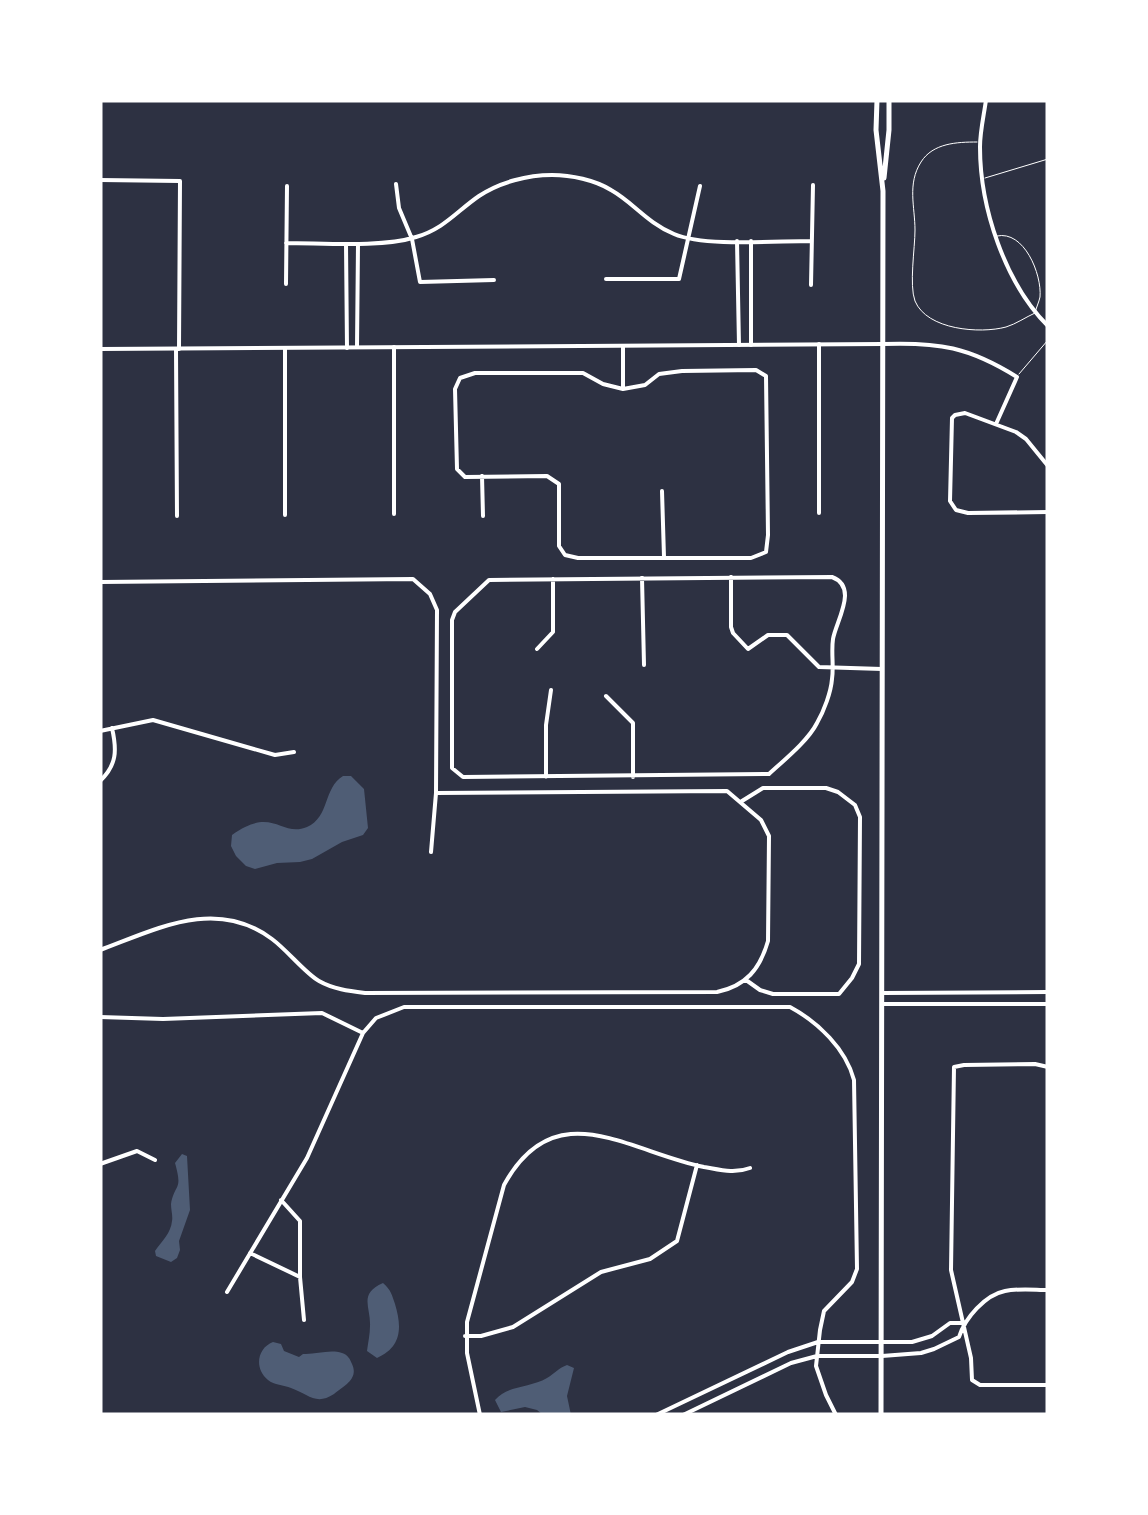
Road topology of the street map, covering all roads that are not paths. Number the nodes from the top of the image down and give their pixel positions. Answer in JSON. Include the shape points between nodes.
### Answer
{"nodes":[{"id":1,"x":876,"y":100,"type":"edge"},
{"id":2,"x":889,"y":100,"type":"edge"},
{"id":3,"x":986,"y":100,"type":"edge"},
{"id":4,"x":980,"y":142,"type":"junction"},
{"id":5,"x":1048,"y":159,"type":"edge"},
{"id":6,"x":982,"y":179,"type":"junction"},
{"id":7,"x":100,"y":180,"type":"edge"},
{"id":8,"x":396,"y":184,"type":"dead end"},
{"id":9,"x":814,"y":185,"type":"dead end"},
{"id":10,"x":288,"y":186,"type":"dead end"},
{"id":11,"x":700,"y":186,"type":"dead end"},
{"id":12,"x":883,"y":191,"type":"junction"},
{"id":13,"x":994,"y":236,"type":"junction"},
{"id":14,"x":412,"y":239,"type":"junction"},
{"id":15,"x":690,"y":239,"type":"junction"},
{"id":16,"x":811,"y":240,"type":"junction"},
{"id":17,"x":737,"y":241,"type":"junction"},
{"id":18,"x":750,"y":241,"type":"junction"},
{"id":19,"x":286,"y":243,"type":"junction"},
{"id":20,"x":346,"y":244,"type":"junction"},
{"id":21,"x":358,"y":244,"type":"junction"},
{"id":22,"x":738,"y":276,"type":"junction"},
{"id":23,"x":751,"y":276,"type":"junction"},
{"id":24,"x":358,"y":279,"type":"junction"},
{"id":25,"x":606,"y":279,"type":"dead end"},
{"id":26,"x":346,"y":280,"type":"junction"},
{"id":27,"x":494,"y":280,"type":"dead end"},
{"id":28,"x":286,"y":284,"type":"dead end"},
{"id":29,"x":811,"y":285,"type":"dead end"},
{"id":30,"x":1035,"y":313,"type":"junction"},
{"id":31,"x":1048,"y":326,"type":"edge"},
{"id":32,"x":1048,"y":340,"type":"edge"},
{"id":33,"x":819,"y":344,"type":"junction"},
{"id":34,"x":883,"y":344,"type":"junction"},
{"id":35,"x":739,"y":345,"type":"junction"},
{"id":36,"x":751,"y":345,"type":"junction"},
{"id":37,"x":623,"y":346,"type":"junction"},
{"id":38,"x":394,"y":347,"type":"junction"},
{"id":39,"x":178,"y":348,"type":"junction"},
{"id":40,"x":285,"y":348,"type":"junction"},
{"id":41,"x":346,"y":348,"type":"junction"},
{"id":42,"x":357,"y":348,"type":"junction"},
{"id":43,"x":100,"y":349,"type":"edge"},
{"id":44,"x":1018,"y":377,"type":"junction"},
{"id":45,"x":624,"y":389,"type":"junction"},
{"id":46,"x":996,"y":424,"type":"junction"},
{"id":47,"x":1048,"y":466,"type":"edge"},
{"id":48,"x":482,"y":476,"type":"junction"},
{"id":49,"x":662,"y":492,"type":"dead end"},
{"id":50,"x":1048,"y":512,"type":"edge"},
{"id":51,"x":820,"y":513,"type":"dead end"},
{"id":52,"x":394,"y":514,"type":"dead end"},
{"id":53,"x":285,"y":515,"type":"dead end"},
{"id":54,"x":177,"y":516,"type":"dead end"},
{"id":55,"x":483,"y":516,"type":"dead end"},
{"id":56,"x":664,"y":557,"type":"junction"},
{"id":57,"x":553,"y":578,"type":"junction"},
{"id":58,"x":642,"y":578,"type":"junction"},
{"id":59,"x":731,"y":578,"type":"junction"},
{"id":60,"x":100,"y":582,"type":"edge"},
{"id":61,"x":537,"y":649,"type":"dead end"},
{"id":62,"x":644,"y":665,"type":"dead end"},
{"id":63,"x":832,"y":669,"type":"junction"},
{"id":64,"x":882,"y":669,"type":"junction"},
{"id":65,"x":551,"y":690,"type":"dead end"},
{"id":66,"x":606,"y":696,"type":"dead end"},
{"id":67,"x":112,"y":728,"type":"junction"},
{"id":68,"x":100,"y":731,"type":"edge"},
{"id":69,"x":294,"y":752,"type":"dead end"},
{"id":70,"x":633,"y":776,"type":"junction"},
{"id":71,"x":546,"y":777,"type":"junction"},
{"id":72,"x":100,"y":781,"type":"edge"},
{"id":73,"x":436,"y":793,"type":"junction"},
{"id":74,"x":740,"y":802,"type":"junction"},
{"id":75,"x":430,"y":852,"type":"dead end"},
{"id":76,"x":100,"y":950,"type":"edge"},
{"id":77,"x":746,"y":980,"type":"junction"},
{"id":78,"x":882,"y":992,"type":"junction"},
{"id":79,"x":1048,"y":992,"type":"edge"},
{"id":80,"x":882,"y":1004,"type":"junction"},
{"id":81,"x":1048,"y":1004,"type":"edge"},
{"id":82,"x":100,"y":1017,"type":"edge"},
{"id":83,"x":363,"y":1033,"type":"junction"},
{"id":84,"x":1046,"y":1066,"type":"edge"},
{"id":85,"x":154,"y":1160,"type":"dead end"},
{"id":86,"x":100,"y":1164,"type":"edge"},
{"id":87,"x":696,"y":1165,"type":"junction"},
{"id":88,"x":750,"y":1168,"type":"dead end"},
{"id":89,"x":282,"y":1200,"type":"junction"},
{"id":90,"x":250,"y":1253,"type":"junction"},
{"id":91,"x":300,"y":1278,"type":"junction"},
{"id":92,"x":1048,"y":1290,"type":"edge"},
{"id":93,"x":226,"y":1292,"type":"dead end"},
{"id":94,"x":304,"y":1320,"type":"dead end"},
{"id":95,"x":963,"y":1323,"type":"junction"},
{"id":96,"x":465,"y":1336,"type":"junction"},
{"id":97,"x":818,"y":1342,"type":"junction"},
{"id":98,"x":882,"y":1343,"type":"junction"},
{"id":99,"x":817,"y":1356,"type":"junction"},
{"id":100,"x":882,"y":1356,"type":"junction"},
{"id":101,"x":1048,"y":1385,"type":"edge"},
{"id":102,"x":480,"y":1415,"type":"edge"},
{"id":103,"x":656,"y":1415,"type":"edge"},
{"id":104,"x":684,"y":1415,"type":"edge"},
{"id":105,"x":836,"y":1415,"type":"edge"},
{"id":106,"x":882,"y":1415,"type":"edge"}],
"edges":[{"from":1,"to":12,"type":"main road"},
{"from":2,"to":12,"type":"main road"},
{"from":3,"to":4,"type":"street"},
{"from":4,"to":6,"type":"street"},
{"from":4,"to":30,"type":"lane","via":[[938,147],[922,160],[912,185],[916,302],[936,323],[967,330],[1006,327]]},
{"from":5,"to":6,"type":"lane"},
{"from":6,"to":13,"type":"street"},
{"from":7,"to":39,"type":"street","via":[[180,181]]},
{"from":8,"to":14,"type":"street"},
{"from":9,"to":16,"type":"street"},
{"from":10,"to":19,"type":"street"},
{"from":11,"to":15,"type":"street"},
{"from":12,"to":34,"type":"main road"},
{"from":13,"to":30,"type":"street"},
{"from":13,"to":30,"type":"lane","via":[[1006,234],[1024,248],[1037,278]]},
{"from":14,"to":15,"type":"street","via":[[507,183],[557,175],[611,190],[655,225]]},
{"from":14,"to":21,"type":"street"},
{"from":14,"to":27,"type":"street","via":[[420,282]]},
{"from":15,"to":17,"type":"street"},
{"from":15,"to":25,"type":"street","via":[[679,279]]},
{"from":16,"to":18,"type":"street"},
{"from":16,"to":29,"type":"street"},
{"from":17,"to":18,"type":"street"},
{"from":17,"to":22,"type":"street"},
{"from":18,"to":23,"type":"street"},
{"from":19,"to":20,"type":"street"},
{"from":19,"to":28,"type":"street"},
{"from":20,"to":21,"type":"street"},
{"from":20,"to":26,"type":"street"},
{"from":21,"to":24,"type":"street"},
{"from":22,"to":23,"type":"street"},
{"from":22,"to":35,"type":"street"},
{"from":23,"to":36,"type":"street"},
{"from":24,"to":26,"type":"street"},
{"from":24,"to":42,"type":"street"},
{"from":26,"to":41,"type":"street"},
{"from":30,"to":31,"type":"street"},
{"from":32,"to":44,"type":"lane"},
{"from":33,"to":34,"type":"street"},
{"from":33,"to":36,"type":"street"},
{"from":33,"to":51,"type":"street"},
{"from":34,"to":44,"type":"street","via":[[968,351]]},
{"from":34,"to":64,"type":"main road"},
{"from":35,"to":36,"type":"street"},
{"from":35,"to":37,"type":"street"},
{"from":37,"to":38,"type":"street"},
{"from":37,"to":45,"type":"street"},
{"from":38,"to":42,"type":"street"},
{"from":38,"to":52,"type":"street"},
{"from":39,"to":40,"type":"street"},
{"from":39,"to":43,"type":"street"},
{"from":39,"to":54,"type":"street"},
{"from":40,"to":41,"type":"street"},
{"from":40,"to":53,"type":"street"},
{"from":41,"to":42,"type":"street"},
{"from":44,"to":46,"type":"street"},
{"from":45,"to":48,"type":"street","via":[[584,374],[460,378],[457,468],[464,477]]},
{"from":45,"to":56,"type":"street","via":[[682,371],[756,370],[766,376],[766,552],[751,558]]},
{"from":46,"to":47,"type":"street","via":[[1026,439]]},
{"from":46,"to":50,"type":"street","via":[[966,414],[950,423],[950,501],[968,513]]},
{"from":48,"to":55,"type":"street"},
{"from":48,"to":56,"type":"street","via":[[547,476],[559,484],[559,546],[565,555]]},
{"from":49,"to":56,"type":"street"},
{"from":57,"to":58,"type":"street"},
{"from":57,"to":61,"type":"street","via":[[553,632]]},
{"from":57,"to":71,"type":"street","via":[[489,580],[452,620],[452,768],[463,777]]},
{"from":58,"to":59,"type":"street"},
{"from":58,"to":62,"type":"street"},
{"from":59,"to":63,"type":"street","via":[[731,627],[748,649],[768,635],[788,635],[818,667]]},
{"from":59,"to":63,"type":"street","via":[[839,579],[844,596]]},
{"from":60,"to":73,"type":"street","via":[[413,579],[436,610]]},
{"from":63,"to":64,"type":"street"},
{"from":63,"to":70,"type":"street","via":[[816,726],[769,774]]},
{"from":64,"to":78,"type":"main road"},
{"from":65,"to":71,"type":"street"},
{"from":66,"to":70,"type":"street","via":[[634,723]]},
{"from":67,"to":68,"type":"street"},
{"from":67,"to":69,"type":"street","via":[[153,720],[275,755]]},
{"from":67,"to":72,"type":"street","via":[[114,765]]},
{"from":70,"to":71,"type":"street"},
{"from":73,"to":74,"type":"street","via":[[726,791]]},
{"from":73,"to":75,"type":"street"},
{"from":74,"to":77,"type":"street","via":[[770,836],[768,941]]},
{"from":74,"to":77,"type":"street","via":[[764,788],[826,788],[854,805],[860,818],[859,964],[852,978],[839,994],[772,994]]},
{"from":76,"to":77,"type":"street","via":[[202,918],[258,932],[315,980],[364,993],[717,992]]},
{"from":78,"to":79,"type":"street"},
{"from":78,"to":80,"type":"main road"},
{"from":80,"to":81,"type":"street"},
{"from":80,"to":98,"type":"main road"},
{"from":82,"to":83,"type":"street","via":[[322,1013]]},
{"from":83,"to":89,"type":"street"},
{"from":83,"to":97,"type":"street","via":[[376,1018],[404,1008],[790,1008],[804,1015],[836,1045],[854,1080],[857,1269],[824,1311]]},
{"from":84,"to":95,"type":"street","via":[[954,1067],[951,1270]]},
{"from":85,"to":86,"type":"street","via":[[137,1151]]},
{"from":87,"to":88,"type":"street","via":[[731,1172]]},
{"from":87,"to":96,"type":"street","via":[[677,1242],[650,1259],[601,1272],[512,1326]]},
{"from":87,"to":96,"type":"street","via":[[590,1134],[547,1138],[529,1150],[504,1185]]},
{"from":89,"to":90,"type":"street"},
{"from":89,"to":91,"type":"street","via":[[300,1221]]},
{"from":90,"to":91,"type":"street"},
{"from":90,"to":93,"type":"street"},
{"from":91,"to":94,"type":"street"},
{"from":92,"to":95,"type":"street","via":[[1002,1291]]},
{"from":95,"to":98,"type":"street","via":[[950,1323],[924,1340]]},
{"from":95,"to":100,"type":"street","via":[[959,1337],[934,1349]]},
{"from":95,"to":101,"type":"street","via":[[972,1380]]},
{"from":96,"to":102,"type":"street"},
{"from":97,"to":98,"type":"street"},
{"from":97,"to":99,"type":"street"},
{"from":97,"to":103,"type":"street"},
{"from":98,"to":100,"type":"main road"},
{"from":99,"to":100,"type":"street"},
{"from":99,"to":104,"type":"street"},
{"from":99,"to":105,"type":"street","via":[[818,1376]]},
{"from":100,"to":106,"type":"main road"}]}
